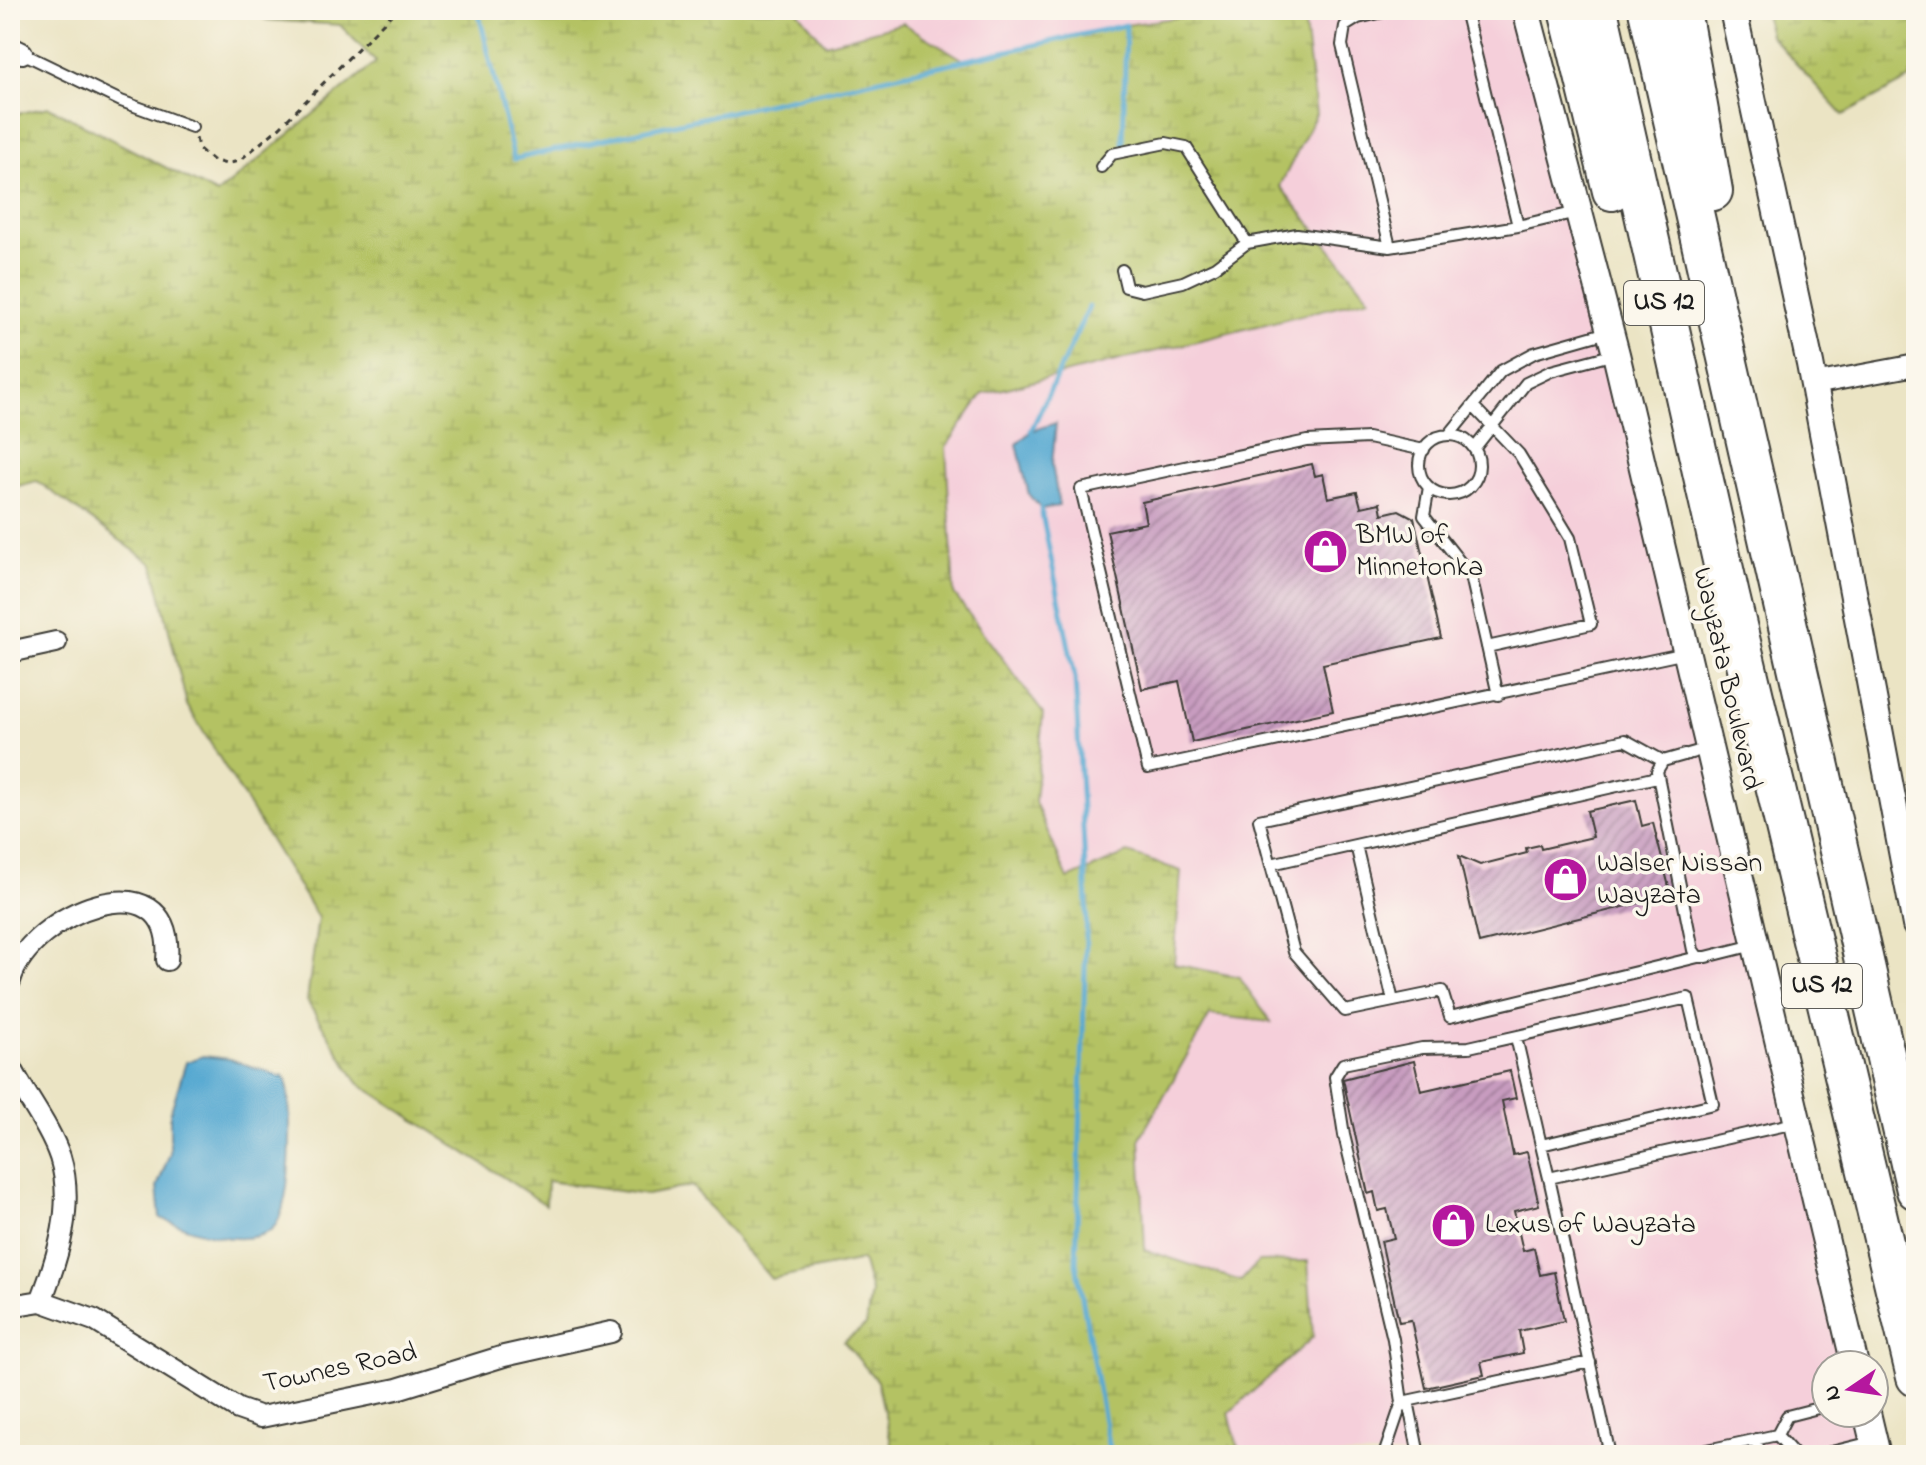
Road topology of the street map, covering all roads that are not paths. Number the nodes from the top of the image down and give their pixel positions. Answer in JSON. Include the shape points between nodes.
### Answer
{"nodes":[{"id":1,"x":1392,"y":10,"type":"edge"},
{"id":2,"x":1465,"y":10,"type":"edge"},
{"id":3,"x":1526,"y":10,"type":"edge"},
{"id":4,"x":1568,"y":10,"type":"edge"},
{"id":5,"x":1598,"y":10,"type":"edge"},
{"id":6,"x":1648,"y":10,"type":"edge"},
{"id":7,"x":1681,"y":10,"type":"edge"},
{"id":8,"x":1733,"y":10,"type":"edge"},
{"id":9,"x":16,"y":50,"type":"edge"},
{"id":10,"x":192,"y":127,"type":"road end"},
{"id":11,"x":1101,"y":167,"type":"dead end"},
{"id":12,"x":1579,"y":211,"type":"junction"},
{"id":13,"x":1518,"y":226,"type":"junction"},
{"id":14,"x":1247,"y":243,"type":"junction"},
{"id":15,"x":1390,"y":247,"type":"junction"},
{"id":16,"x":1122,"y":270,"type":"dead end"},
{"id":17,"x":1613,"y":343,"type":"junction"},
{"id":18,"x":1916,"y":365,"type":"edge"},
{"id":19,"x":1814,"y":384,"type":"junction"},
{"id":20,"x":1474,"y":407,"type":"junction"},
{"id":21,"x":1490,"y":426,"type":"junction"},
{"id":22,"x":1449,"y":435,"type":"junction"},
{"id":23,"x":1474,"y":449,"type":"junction"},
{"id":24,"x":1424,"y":450,"type":"junction"},
{"id":25,"x":1429,"y":487,"type":"junction"},
{"id":26,"x":1771,"y":557,"type":"junction"},
{"id":27,"x":1730,"y":596,"type":"junction"},
{"id":28,"x":56,"y":642,"type":"dead end"},
{"id":29,"x":1487,"y":647,"type":"junction"},
{"id":30,"x":10,"y":652,"type":"edge"},
{"id":31,"x":1688,"y":652,"type":"junction"},
{"id":32,"x":1498,"y":695,"type":"junction"},
{"id":33,"x":1709,"y":748,"type":"junction"},
{"id":34,"x":1663,"y":761,"type":"junction"},
{"id":35,"x":1657,"y":777,"type":"junction"},
{"id":36,"x":1356,"y":845,"type":"junction"},
{"id":37,"x":1271,"y":864,"type":"junction"},
{"id":38,"x":1915,"y":918,"type":"edge"},
{"id":39,"x":1754,"y":945,"type":"junction"},
{"id":40,"x":1698,"y":957,"type":"junction"},
{"id":41,"x":167,"y":960,"type":"dead end"},
{"id":42,"x":10,"y":981,"type":"edge"},
{"id":43,"x":1393,"y":1001,"type":"junction"},
{"id":44,"x":1516,"y":1037,"type":"junction"},
{"id":45,"x":10,"y":1065,"type":"edge"},
{"id":46,"x":1797,"y":1122,"type":"junction"},
{"id":47,"x":1541,"y":1145,"type":"junction"},
{"id":48,"x":1549,"y":1178,"type":"junction"},
{"id":49,"x":1916,"y":1190,"type":"edge"},
{"id":50,"x":41,"y":1301,"type":"junction"},
{"id":51,"x":10,"y":1306,"type":"edge"},
{"id":52,"x":611,"y":1332,"type":"dead end"},
{"id":53,"x":1851,"y":1349,"type":"edge"},
{"id":54,"x":1590,"y":1362,"type":"junction"},
{"id":55,"x":1916,"y":1377,"type":"edge"},
{"id":56,"x":1405,"y":1401,"type":"junction"},
{"id":57,"x":1810,"y":1410,"type":"edge"},
{"id":58,"x":1777,"y":1435,"type":"junction"},
{"id":59,"x":1756,"y":1439,"type":"junction"},
{"id":60,"x":1875,"y":1448,"type":"edge"},
{"id":61,"x":1384,"y":1455,"type":"edge"},
{"id":62,"x":1419,"y":1455,"type":"edge"},
{"id":63,"x":1610,"y":1455,"type":"edge"},
{"id":64,"x":1684,"y":1455,"type":"edge"},
{"id":65,"x":1760,"y":1455,"type":"edge"},
{"id":66,"x":1795,"y":1455,"type":"edge"},
{"id":67,"x":1819,"y":1455,"type":"edge"}],
"edges":[{"from":1,"to":15,"type":"lane","via":[[1345,26],[1342,45]]},
{"from":2,"to":13,"type":"lane"},
{"from":3,"to":12,"type":"street","name":"Wayzata Boulevard"},
{"from":4,"to":27,"type":"highway","via":[[1692,508]]},
{"from":5,"to":27,"type":"highway","number":"US 12"},
{"from":6,"to":26,"type":"highway","number":"US 12"},
{"from":7,"to":26,"type":"highway","via":[[1749,368]]},
{"from":8,"to":19,"type":"street"},
{"from":9,"to":10,"type":"lane","via":[[121,101]]},
{"from":11,"to":14,"type":"lane","via":[[1112,154],[1166,143],[1186,147]]},
{"from":12,"to":13,"type":"lane"},
{"from":12,"to":17,"type":"street","name":"Wayzata Boulevard"},
{"from":13,"to":15,"type":"lane"},
{"from":14,"to":15,"type":"lane","via":[[1297,234]]},
{"from":14,"to":16,"type":"lane","via":[[1215,267],[1170,285],[1142,291],[1126,287]]},
{"from":17,"to":20,"type":"lane","via":[[1523,359],[1501,371]]},
{"from":17,"to":21,"type":"lane","via":[[1526,383]]},
{"from":17,"to":31,"type":"street","name":"Wayzata Boulevard"},
{"from":18,"to":19,"type":"street"},
{"from":19,"to":38,"type":"street"},
{"from":20,"to":21,"type":"lane"},
{"from":20,"to":22,"type":"lane"},
{"from":21,"to":23,"type":"lane"},
{"from":21,"to":29,"type":"lane","via":[[1519,454],[1570,538],[1591,624]]},
{"from":22,"to":23,"type":"lane"},
{"from":22,"to":24,"type":"lane"},
{"from":23,"to":25,"type":"lane","via":[[1477,477],[1465,491],[1446,495]]},
{"from":24,"to":25,"type":"lane","via":[[1419,469]]},
{"from":24,"to":32,"type":"lane","via":[[1368,438],[1307,441],[1081,489],[1148,768]]},
{"from":25,"to":29,"type":"lane","via":[[1424,516],[1471,576]]},
{"from":26,"to":49,"type":"highway","number":"US 12"},
{"from":27,"to":55,"type":"highway","number":"US 12"},
{"from":28,"to":30,"type":"street"},
{"from":29,"to":32,"type":"lane"},
{"from":31,"to":32,"type":"lane"},
{"from":31,"to":33,"type":"street","name":"Wayzata Boulevard"},
{"from":33,"to":34,"type":"lane"},
{"from":33,"to":39,"type":"street","name":"Wayzata Boulevard"},
{"from":34,"to":35,"type":"lane"},
{"from":34,"to":37,"type":"lane","via":[[1625,740],[1259,820]]},
{"from":35,"to":36,"type":"lane"},
{"from":35,"to":40,"type":"lane"},
{"from":36,"to":37,"type":"lane"},
{"from":36,"to":43,"type":"lane"},
{"from":37,"to":43,"type":"lane","via":[[1294,952],[1345,1011]]},
{"from":39,"to":40,"type":"lane"},
{"from":39,"to":46,"type":"street","name":"Wayzata Boulevard"},
{"from":40,"to":43,"type":"lane","via":[[1450,1017],[1442,991]]},
{"from":41,"to":42,"type":"street","via":[[165,930],[144,906],[128,900],[100,903],[47,928]]},
{"from":44,"to":47,"type":"lane"},
{"from":44,"to":47,"type":"lane","via":[[1688,998],[1692,1013],[1713,1104]]},
{"from":44,"to":56,"type":"lane","via":[[1343,1064],[1335,1077]]},
{"from":45,"to":50,"type":"street","via":[[48,1131],[66,1184],[61,1239]]},
{"from":46,"to":48,"type":"lane"},
{"from":46,"to":53,"type":"street","name":"Wayzata Boulevard"},
{"from":47,"to":48,"type":"lane"},
{"from":48,"to":54,"type":"lane"},
{"from":50,"to":51,"type":"street","name":"Townes Road"},
{"from":50,"to":52,"type":"street","name":"Townes Road","via":[[94,1320],[238,1409],[261,1417],[397,1389],[504,1356]]},
{"from":54,"to":56,"type":"lane"},
{"from":54,"to":63,"type":"lane"},
{"from":56,"to":61,"type":"lane"},
{"from":56,"to":62,"type":"lane"},
{"from":57,"to":58,"type":"lane","via":[[1787,1416]]},
{"from":58,"to":59,"type":"lane"},
{"from":58,"to":66,"type":"lane"},
{"from":59,"to":64,"type":"lane"},
{"from":59,"to":65,"type":"lane"},
{"from":60,"to":67,"type":"lane"}]}
